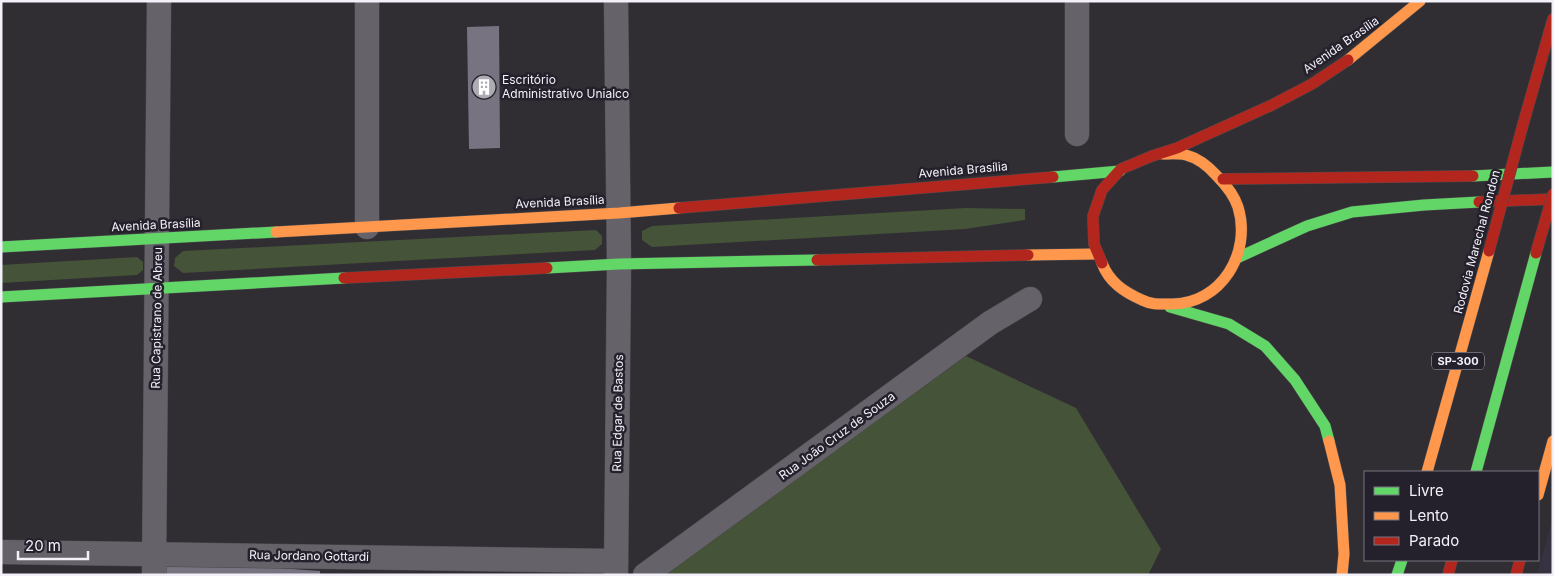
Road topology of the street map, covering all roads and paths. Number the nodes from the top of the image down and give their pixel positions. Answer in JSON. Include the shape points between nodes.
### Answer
{"nodes":[{"id":1,"x":159,"y":1,"type":"edge"},
{"id":2,"x":367,"y":1,"type":"edge"},
{"id":3,"x":616,"y":1,"type":"edge"},
{"id":4,"x":1077,"y":1,"type":"edge"},
{"id":5,"x":1420,"y":1,"type":"edge"},
{"id":6,"x":1553,"y":19,"type":"edge"},
{"id":7,"x":1078,"y":134,"type":"dead end"},
{"id":8,"x":1163,"y":154,"type":"junction"},
{"id":9,"x":1120,"y":171,"type":"junction"},
{"id":10,"x":1553,"y":172,"type":"edge"},
{"id":11,"x":1223,"y":179,"type":"junction"},
{"id":12,"x":1553,"y":194,"type":"edge"},
{"id":13,"x":1553,"y":199,"type":"edge"},
{"id":14,"x":619,"y":213,"type":"junction"},
{"id":15,"x":367,"y":227,"type":"junction"},
{"id":16,"x":158,"y":238,"type":"junction"},
{"id":17,"x":1,"y":247,"type":"edge"},
{"id":18,"x":1096,"y":254,"type":"junction"},
{"id":19,"x":1238,"y":258,"type":"junction"},
{"id":20,"x":619,"y":264,"type":"junction"},
{"id":21,"x":157,"y":287,"type":"junction"},
{"id":22,"x":1,"y":297,"type":"edge"},
{"id":23,"x":1030,"y":299,"type":"dead end"},
{"id":24,"x":1166,"y":306,"type":"junction"},
{"id":25,"x":1553,"y":441,"type":"edge"},
{"id":26,"x":1426,"y":471,"type":"edge"},
{"id":27,"x":1476,"y":471,"type":"edge"},
{"id":28,"x":1539,"y":491,"type":"edge"},
{"id":29,"x":1,"y":552,"type":"edge"},
{"id":30,"x":1402,"y":561,"type":"edge"},
{"id":31,"x":1452,"y":561,"type":"edge"},
{"id":32,"x":1520,"y":561,"type":"edge"},
{"id":33,"x":154,"y":564,"type":"edge"},
{"id":34,"x":616,"y":568,"type":"edge"},
{"id":35,"x":644,"y":575,"type":"edge"},
{"id":36,"x":1342,"y":575,"type":"edge"},
{"id":37,"x":1398,"y":575,"type":"edge"},
{"id":38,"x":1448,"y":575,"type":"edge"},
{"id":39,"x":1516,"y":575,"type":"edge"}],
"edges":[{"from":1,"to":16,"type":"street","name":"Rua Capistrano de Abreu"},
{"from":2,"to":15,"type":"street"},
{"from":3,"to":14,"type":"street","name":"Rua Edgar de Bastos"},
{"from":4,"to":7,"type":"street"},
{"from":5,"to":8,"type":"main road","name":"Avenida Brasília","via":[[1374,41],[1324,76],[1270,106]]},
{"from":6,"to":26,"type":"main road","name":"Rodovia Marechal Rondon","number":"SP-300","bridge":true},
{"from":8,"to":9,"type":"main road","name":"Avenida Brasília","via":[[1140,159]]},
{"from":8,"to":11,"type":"main road","name":"Avenida Brasília","via":[[1186,155]]},
{"from":9,"to":14,"type":"main road","name":"Avenida Brasília"},
{"from":9,"to":18,"type":"main road","name":"Avenida Brasília","via":[[1104,188],[1094,209],[1091,232]]},
{"from":10,"to":11,"type":"main road","via":[[1491,176]]},
{"from":11,"to":19,"type":"main road","name":"Avenida Brasília","via":[[1235,196],[1242,218]]},
{"from":12,"to":27,"type":"main road","bridge":true},
{"from":13,"to":19,"type":"main road","via":[[1352,212],[1307,226]]},
{"from":14,"to":15,"type":"main road","name":"Avenida Brasília"},
{"from":14,"to":20,"type":"street","name":"Rua Edgar de Bastos"},
{"from":15,"to":16,"type":"main road","name":"Avenida Brasília"},
{"from":16,"to":17,"type":"main road","name":"Avenida Brasília"},
{"from":16,"to":21,"type":"street","name":"Rua Capistrano de Abreu"},
{"from":18,"to":20,"type":"main road"},
{"from":18,"to":24,"type":"main road","name":"Avenida Brasília","via":[[1106,275],[1122,291],[1143,302]]},
{"from":19,"to":24,"type":"main road","name":"Avenida Brasília","via":[[1217,288],[1202,298]]},
{"from":20,"to":21,"type":"main road"},
{"from":20,"to":34,"type":"street","name":"Rua Edgar de Bastos"},
{"from":21,"to":22,"type":"main road"},
{"from":21,"to":33,"type":"street","name":"Rua Capistrano de Abreu"},
{"from":23,"to":35,"type":"street","name":"Rua João Cruz de Souza","via":[[990,323]]},
{"from":24,"to":36,"type":"main road","name":"Avenida Brasília","via":[[1229,324],[1265,346],[1295,380],[1325,426],[1340,485]]},
{"from":25,"to":28,"type":"main road"},
{"from":29,"to":33,"type":"street","name":"Rua Jordano Gottardi"},
{"from":30,"to":37,"type":"main road"},
{"from":31,"to":38,"type":"main road"},
{"from":32,"to":39,"type":"main road"},
{"from":33,"to":34,"type":"street","name":"Rua Jordano Gottardi"}]}
